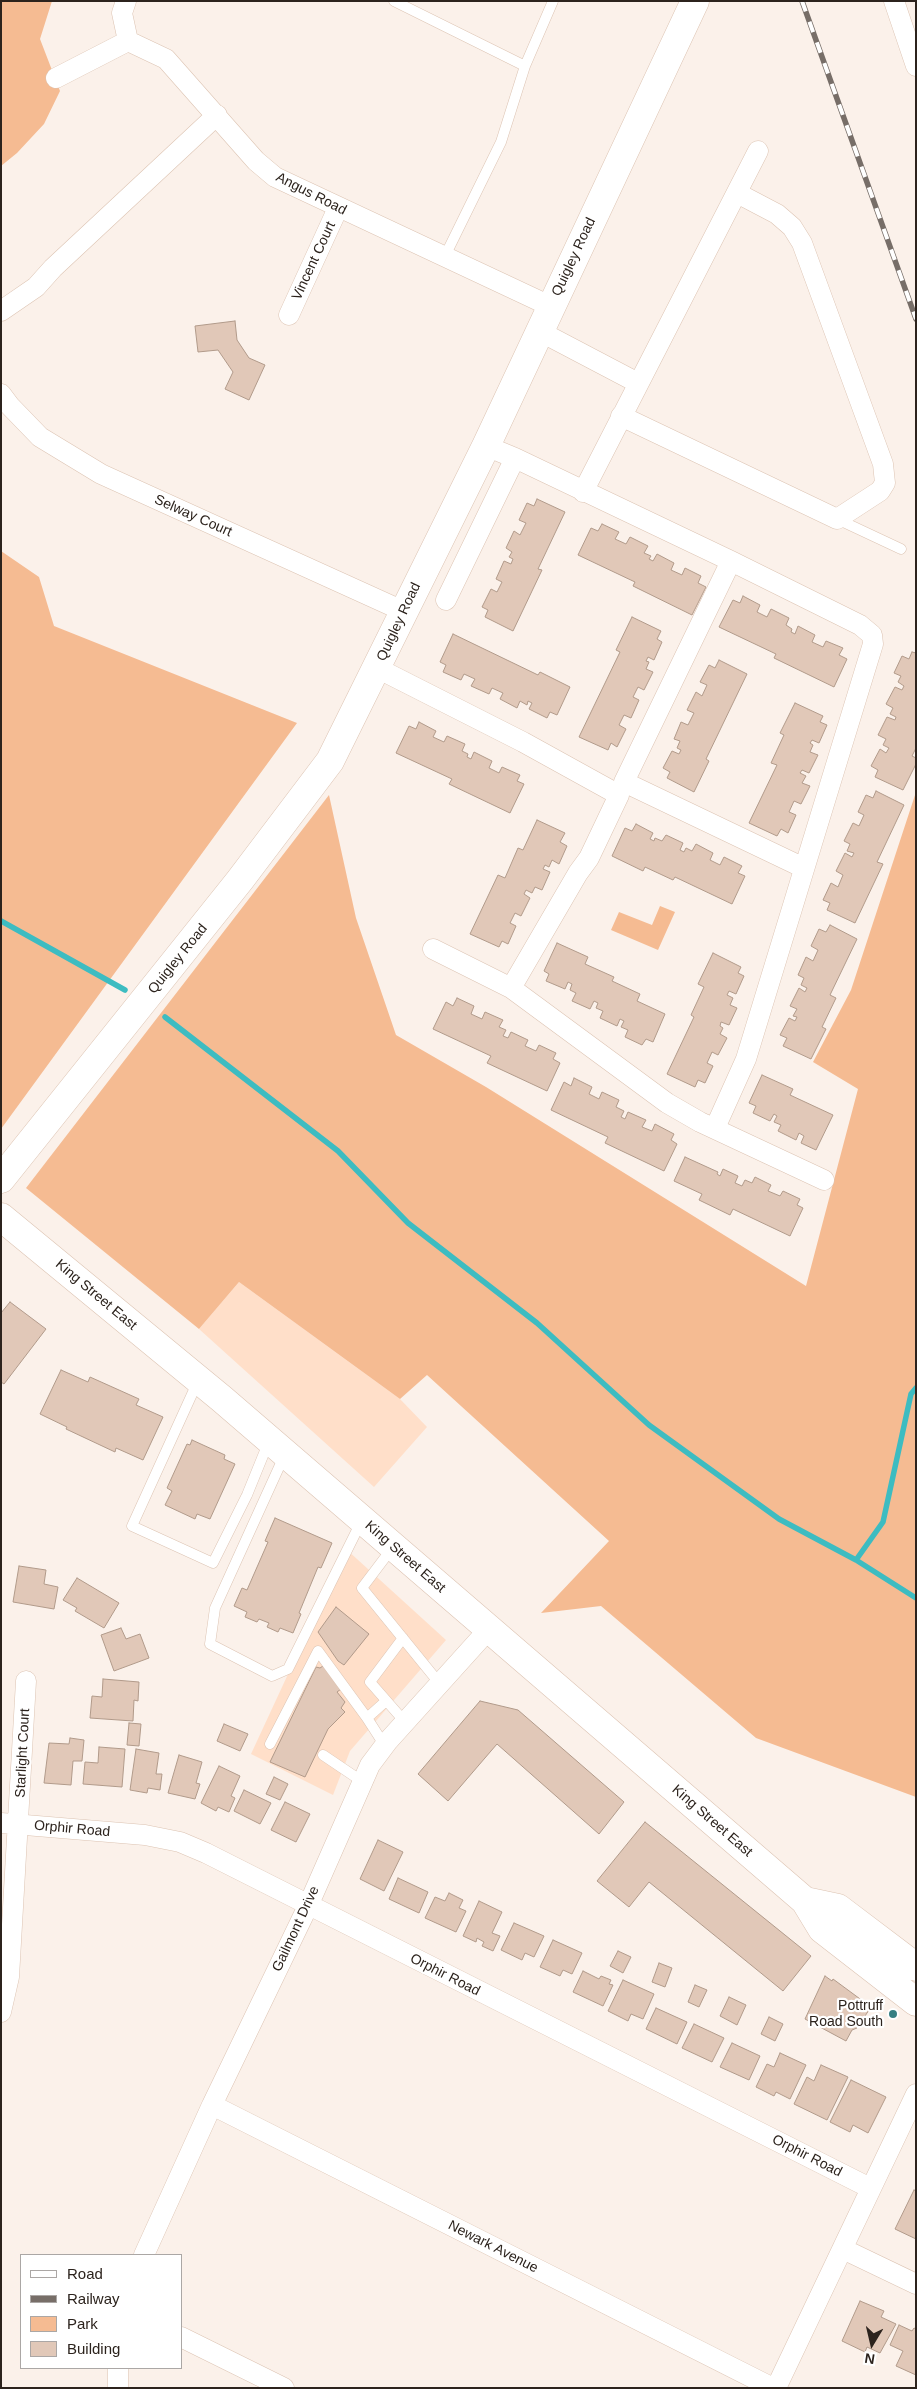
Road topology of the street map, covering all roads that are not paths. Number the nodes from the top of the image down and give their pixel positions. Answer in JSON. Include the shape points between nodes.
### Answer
{"nodes":[{"id":1,"x":126,"y":1,"type":"edge"},
{"id":2,"x":394,"y":1,"type":"edge"},
{"id":3,"x":553,"y":1,"type":"edge"},
{"id":4,"x":695,"y":1,"type":"edge"},
{"id":5,"x":894,"y":1,"type":"edge"},
{"id":6,"x":128,"y":41,"type":"junction"},
{"id":7,"x":525,"y":66,"type":"junction"},
{"id":8,"x":916,"y":66,"type":"edge"},
{"id":9,"x":56,"y":78,"type":"dead end"},
{"id":10,"x":217,"y":114,"type":"junction"},
{"id":11,"x":758,"y":150,"type":"dead end"},
{"id":12,"x":737,"y":194,"type":"junction"},
{"id":13,"x":338,"y":208,"type":"junction"},
{"id":14,"x":446,"y":256,"type":"junction"},
{"id":15,"x":550,"y":306,"type":"junction"},
{"id":16,"x":1,"y":311,"type":"edge"},
{"id":17,"x":289,"y":315,"type":"dead end"},
{"id":18,"x":539,"y":331,"type":"junction"},
{"id":19,"x":638,"y":383,"type":"junction"},
{"id":20,"x":1,"y":394,"type":"edge"},
{"id":21,"x":621,"y":416,"type":"junction"},
{"id":22,"x":486,"y":446,"type":"junction"},
{"id":23,"x":515,"y":458,"type":"junction"},
{"id":24,"x":583,"y":492,"type":"junction"},
{"id":25,"x":837,"y":519,"type":"junction"},
{"id":26,"x":901,"y":549,"type":"dead end"},
{"id":27,"x":731,"y":561,"type":"junction"},
{"id":28,"x":446,"y":600,"type":"dead end"},
{"id":29,"x":403,"y":611,"type":"junction"},
{"id":30,"x":377,"y":668,"type":"junction"},
{"id":31,"x":621,"y":788,"type":"junction"},
{"id":32,"x":804,"y":868,"type":"junction"},
{"id":33,"x":433,"y":949,"type":"dead end"},
{"id":34,"x":511,"y":988,"type":"junction"},
{"id":35,"x":715,"y":1128,"type":"junction"},
{"id":36,"x":1,"y":1179,"type":"edge"},
{"id":37,"x":824,"y":1180,"type":"dead end"},
{"id":38,"x":1,"y":1217,"type":"edge"},
{"id":39,"x":198,"y":1381,"type":"junction"},
{"id":40,"x":277,"y":1447,"type":"junction"},
{"id":41,"x":362,"y":1520,"type":"junction"},
{"id":42,"x":394,"y":1547,"type":"junction"},
{"id":43,"x":489,"y":1629,"type":"junction"},
{"id":44,"x":403,"y":1638,"type":"junction"},
{"id":45,"x":26,"y":1681,"type":"dead end"},
{"id":46,"x":440,"y":1684,"type":"junction"},
{"id":47,"x":386,"y":1700,"type":"junction"},
{"id":48,"x":368,"y":1718,"type":"junction"},
{"id":49,"x":405,"y":1722,"type":"junction"},
{"id":50,"x":270,"y":1744,"type":"dead end"},
{"id":51,"x":385,"y":1746,"type":"junction"},
{"id":52,"x":323,"y":1755,"type":"dead end"},
{"id":53,"x":363,"y":1782,"type":"junction"},
{"id":54,"x":10,"y":1824,"type":"edge"},
{"id":55,"x":805,"y":1901,"type":"junction"},
{"id":56,"x":308,"y":1906,"type":"junction"},
{"id":57,"x":916,"y":1966,"type":"edge"},
{"id":58,"x":916,"y":2002,"type":"edge"},
{"id":59,"x":1,"y":2012,"type":"edge"},
{"id":60,"x":916,"y":2094,"type":"edge"},
{"id":61,"x":212,"y":2105,"type":"junction"},
{"id":62,"x":870,"y":2188,"type":"junction"},
{"id":63,"x":843,"y":2249,"type":"junction"},
{"id":64,"x":144,"y":2254,"type":"edge"},
{"id":65,"x":916,"y":2284,"type":"edge"},
{"id":66,"x":182,"y":2337,"type":"edge"},
{"id":67,"x":118,"y":2369,"type":"edge"},
{"id":68,"x":118,"y":2388,"type":"edge"},
{"id":69,"x":284,"y":2388,"type":"edge"},
{"id":70,"x":774,"y":2388,"type":"edge"}],
"edges":[{"from":1,"to":6,"type":"street","via":[[122,13]]},
{"from":2,"to":7,"type":"lane"},
{"from":3,"to":7,"type":"lane"},
{"from":4,"to":15,"type":"street","name":"Quigley Road"},
{"from":5,"to":8,"type":"street"},
{"from":6,"to":9,"type":"street"},
{"from":6,"to":10,"type":"street","name":"Angus Road","via":[[166,59]]},
{"from":7,"to":14,"type":"lane","via":[[501,142]]},
{"from":10,"to":13,"type":"street","name":"Angus Road","via":[[256,161],[276,177]]},
{"from":10,"to":16,"type":"street","via":[[36,287]]},
{"from":11,"to":12,"type":"street"},
{"from":12,"to":19,"type":"street"},
{"from":12,"to":25,"type":"street","via":[[777,214],[792,227],[802,244],[882,464],[885,478],[880,491]]},
{"from":13,"to":14,"type":"street","name":"Angus Road"},
{"from":13,"to":17,"type":"street","name":"Vincent Court"},
{"from":14,"to":15,"type":"street","name":"Angus Road"},
{"from":15,"to":18,"type":"street","name":"Quigley Road"},
{"from":18,"to":19,"type":"street"},
{"from":18,"to":22,"type":"street","name":"Quigley Road"},
{"from":19,"to":21,"type":"street"},
{"from":20,"to":29,"type":"street","name":"Selway Court","via":[[40,437],[101,474]]},
{"from":21,"to":24,"type":"street"},
{"from":21,"to":25,"type":"street"},
{"from":22,"to":23,"type":"street"},
{"from":22,"to":29,"type":"street","name":"Quigley Road"},
{"from":23,"to":24,"type":"street"},
{"from":23,"to":28,"type":"street"},
{"from":24,"to":27,"type":"street"},
{"from":25,"to":26,"type":"lane"},
{"from":27,"to":31,"type":"street"},
{"from":27,"to":32,"type":"street","via":[[860,625],[872,635],[873,644]]},
{"from":29,"to":30,"type":"street","name":"Quigley Road"},
{"from":30,"to":31,"type":"street"},
{"from":30,"to":36,"type":"street","name":"Quigley Road","via":[[330,761],[240,880]]},
{"from":31,"to":32,"type":"street"},
{"from":31,"to":34,"type":"street","via":[[588,858]]},
{"from":32,"to":35,"type":"street","via":[[746,1059]]},
{"from":33,"to":34,"type":"street"},
{"from":34,"to":35,"type":"street","via":[[667,1103]]},
{"from":35,"to":37,"type":"street"},
{"from":38,"to":39,"type":"street","name":"King Street East"},
{"from":39,"to":40,"type":"street","name":"King Street East"},
{"from":39,"to":40,"type":"lane","via":[[132,1526],[213,1562],[247,1495]]},
{"from":40,"to":41,"type":"street","name":"King Street East"},
{"from":40,"to":41,"type":"lane","via":[[215,1608],[210,1644],[272,1676],[288,1669]]},
{"from":41,"to":42,"type":"street","name":"King Street East"},
{"from":42,"to":43,"type":"street","name":"King Street East"},
{"from":42,"to":44,"type":"lane","via":[[362,1588]]},
{"from":43,"to":46,"type":"street","name":"Gailmont Drive"},
{"from":43,"to":55,"type":"street","name":"King Street East"},
{"from":44,"to":46,"type":"lane"},
{"from":44,"to":47,"type":"lane","via":[[370,1682]]},
{"from":45,"to":54,"type":"street","name":"Starlight Court"},
{"from":46,"to":49,"type":"street","name":"Gailmont Drive"},
{"from":47,"to":48,"type":"lane"},
{"from":47,"to":49,"type":"lane"},
{"from":48,"to":50,"type":"lane","via":[[318,1651]]},
{"from":48,"to":51,"type":"lane"},
{"from":49,"to":51,"type":"street","name":"Gailmont Drive"},
{"from":51,"to":53,"type":"street","name":"Gailmont Drive","via":[[370,1765]]},
{"from":52,"to":53,"type":"lane"},
{"from":53,"to":56,"type":"street","name":"Gailmont Drive"},
{"from":54,"to":56,"type":"street","name":"Orphir Road","via":[[145,1835],[180,1842]]},
{"from":54,"to":59,"type":"street","name":"Starlight Court","via":[[9,1977]]},
{"from":55,"to":57,"type":"street","name":"King Street East","via":[[838,1908]]},
{"from":55,"to":58,"type":"street","name":"King Street East","via":[[822,1929]]},
{"from":56,"to":61,"type":"street","name":"Gailmont Drive"},
{"from":56,"to":62,"type":"street","name":"Orphir Road"},
{"from":60,"to":62,"type":"street"},
{"from":61,"to":64,"type":"street","name":"Gailmont Drive"},
{"from":61,"to":70,"type":"street","name":"Newark Avenue"},
{"from":62,"to":63,"type":"street"},
{"from":63,"to":65,"type":"street"},
{"from":63,"to":70,"type":"street"},
{"from":66,"to":69,"type":"street"},
{"from":67,"to":68,"type":"street"}]}
